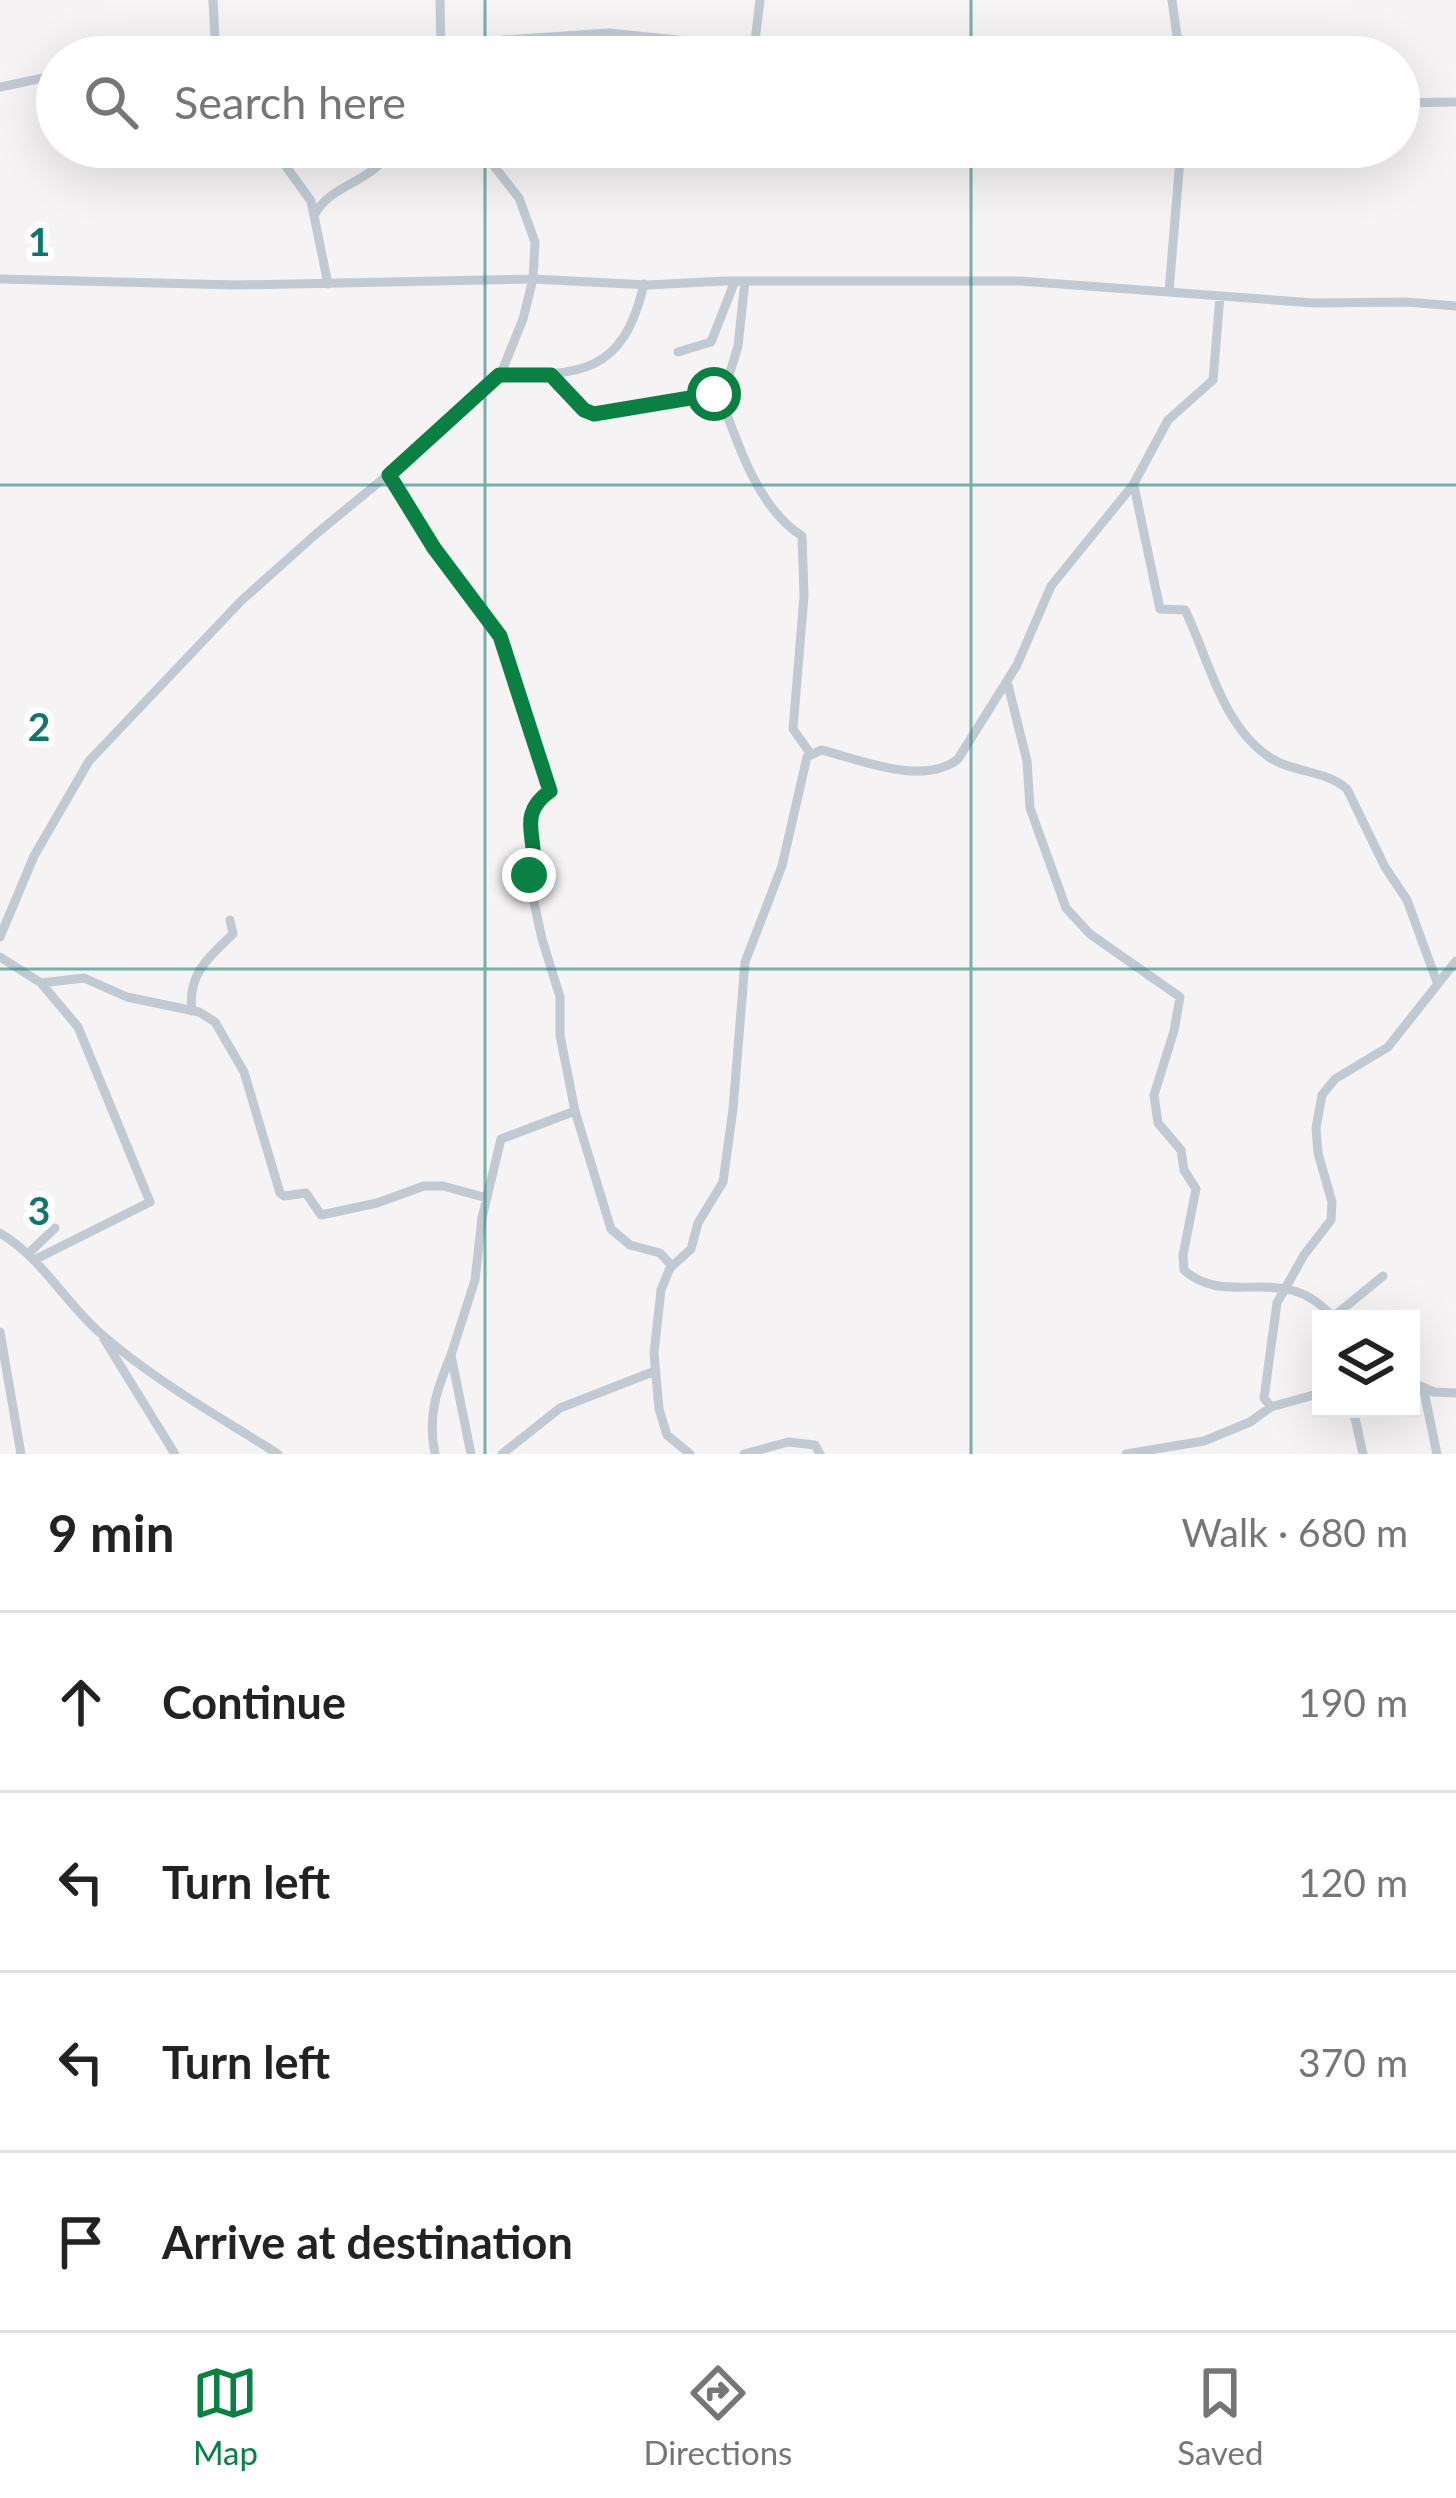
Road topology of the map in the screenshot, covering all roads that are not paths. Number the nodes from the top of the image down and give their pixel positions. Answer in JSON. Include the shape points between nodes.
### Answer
{"nodes":[{"id":1,"x":212,"y":0,"type":"edge"},
{"id":2,"x":440,"y":0,"type":"edge"},
{"id":3,"x":760,"y":0,"type":"edge"},
{"id":4,"x":1172,"y":0,"type":"edge"},
{"id":5,"x":215,"y":36,"type":"edge"},
{"id":6,"x":441,"y":36,"type":"edge"},
{"id":7,"x":564,"y":36,"type":"edge"},
{"id":8,"x":636,"y":36,"type":"edge"},
{"id":9,"x":756,"y":36,"type":"edge"},
{"id":10,"x":1177,"y":36,"type":"edge"},
{"id":11,"x":36,"y":79,"type":"edge"},
{"id":12,"x":0,"y":87,"type":"edge"},
{"id":13,"x":1456,"y":102,"type":"edge"},
{"id":14,"x":1420,"y":103,"type":"edge"},
{"id":15,"x":288,"y":168,"type":"edge"},
{"id":16,"x":375,"y":168,"type":"edge"},
{"id":17,"x":497,"y":168,"type":"edge"},
{"id":18,"x":1179,"y":168,"type":"edge"},
{"id":19,"x":315,"y":214,"type":"junction"},
{"id":20,"x":533,"y":278,"type":"junction"},
{"id":21,"x":0,"y":279,"type":"edge"},
{"id":22,"x":740,"y":281,"type":"junction"},
{"id":23,"x":328,"y":284,"type":"junction"},
{"id":24,"x":644,"y":284,"type":"junction"},
{"id":25,"x":1169,"y":291,"type":"junction"},
{"id":26,"x":1220,"y":296,"type":"junction"},
{"id":27,"x":1456,"y":306,"type":"edge"},
{"id":28,"x":678,"y":352,"type":"dead end"},
{"id":29,"x":499,"y":375,"type":"junction"},
{"id":30,"x":551,"y":375,"type":"junction"},
{"id":31,"x":719,"y":392,"type":"junction"},
{"id":32,"x":389,"y":475,"type":"junction"},
{"id":33,"x":1133,"y":485,"type":"junction"},
{"id":34,"x":1007,"y":680,"type":"junction"},
{"id":35,"x":810,"y":753,"type":"junction"},
{"id":36,"x":230,"y":920,"type":"dead end"},
{"id":37,"x":0,"y":938,"type":"edge"},
{"id":38,"x":0,"y":958,"type":"edge"},
{"id":39,"x":1456,"y":961,"type":"edge"},
{"id":40,"x":1437,"y":982,"type":"junction"},
{"id":41,"x":40,"y":983,"type":"junction"},
{"id":42,"x":192,"y":1011,"type":"junction"},
{"id":43,"x":574,"y":1111,"type":"junction"},
{"id":44,"x":487,"y":1198,"type":"junction"},
{"id":45,"x":55,"y":1228,"type":"dead end"},
{"id":46,"x":0,"y":1233,"type":"edge"},
{"id":47,"x":33,"y":1256,"type":"junction"},
{"id":48,"x":672,"y":1266,"type":"junction"},
{"id":49,"x":1383,"y":1276,"type":"dead end"},
{"id":50,"x":1285,"y":1287,"type":"junction"},
{"id":51,"x":1326,"y":1310,"type":"edge"},
{"id":52,"x":1343,"y":1310,"type":"edge"},
{"id":53,"x":0,"y":1332,"type":"edge"},
{"id":54,"x":101,"y":1334,"type":"junction"},
{"id":55,"x":452,"y":1354,"type":"junction"},
{"id":56,"x":655,"y":1371,"type":"junction"},
{"id":57,"x":1420,"y":1386,"type":"edge"},
{"id":58,"x":1423,"y":1387,"type":"junction"},
{"id":59,"x":1456,"y":1393,"type":"edge"},
{"id":60,"x":1312,"y":1396,"type":"edge"},
{"id":61,"x":1271,"y":1407,"type":"junction"},
{"id":62,"x":1355,"y":1418,"type":"edge"},
{"id":63,"x":21,"y":1454,"type":"edge"},
{"id":64,"x":175,"y":1454,"type":"edge"},
{"id":65,"x":278,"y":1454,"type":"edge"},
{"id":66,"x":435,"y":1454,"type":"edge"},
{"id":67,"x":470,"y":1454,"type":"edge"},
{"id":68,"x":502,"y":1454,"type":"edge"},
{"id":69,"x":690,"y":1454,"type":"edge"},
{"id":70,"x":743,"y":1454,"type":"edge"},
{"id":71,"x":820,"y":1454,"type":"edge"},
{"id":72,"x":1126,"y":1454,"type":"edge"},
{"id":73,"x":1364,"y":1454,"type":"edge"},
{"id":74,"x":1437,"y":1454,"type":"edge"}],
"edges":[{"from":1,"to":5,"type":"street"},
{"from":2,"to":6,"type":"street"},
{"from":3,"to":9,"type":"street"},
{"from":4,"to":10,"type":"street"},
{"from":7,"to":8,"type":"street"},
{"from":11,"to":12,"type":"street"},
{"from":13,"to":14,"type":"street"},
{"from":15,"to":19,"type":"street"},
{"from":16,"to":19,"type":"street","via":[[327,196]]},
{"from":17,"to":20,"type":"street","via":[[535,242]]},
{"from":18,"to":25,"type":"street"},
{"from":19,"to":23,"type":"street"},
{"from":20,"to":23,"type":"street"},
{"from":20,"to":24,"type":"street"},
{"from":20,"to":29,"type":"street","via":[[518,339]]},
{"from":21,"to":23,"type":"street"},
{"from":22,"to":24,"type":"street"},
{"from":22,"to":25,"type":"street","via":[[1020,281]]},
{"from":22,"to":28,"type":"street","via":[[711,342]]},
{"from":22,"to":31,"type":"street","via":[[735,366]]},
{"from":24,"to":30,"type":"street","via":[[637,316],[615,352],[596,366]]},
{"from":25,"to":26,"type":"street"},
{"from":26,"to":27,"type":"street"},
{"from":26,"to":33,"type":"street","via":[[1213,380],[1168,420]]},
{"from":29,"to":30,"type":"street"},
{"from":29,"to":32,"type":"street"},
{"from":30,"to":31,"type":"street","via":[[594,414]]},
{"from":31,"to":35,"type":"street","via":[[754,477],[802,536],[793,729]]},
{"from":32,"to":37,"type":"street","via":[[241,601],[89,761],[34,856]]},
{"from":32,"to":43,"type":"street","via":[[500,636],[549,787],[528,826],[529,879],[560,997]]},
{"from":33,"to":34,"type":"street","via":[[1051,586]]},
{"from":33,"to":40,"type":"street","via":[[1160,609],[1188,615],[1204,661],[1255,746],[1347,789],[1407,900]]},
{"from":34,"to":35,"type":"street","via":[[947,767],[912,770]]},
{"from":34,"to":50,"type":"street","via":[[1030,808],[1066,908],[1180,997],[1154,1095],[1158,1123],[1181,1150],[1196,1190],[1184,1270],[1238,1287]]},
{"from":35,"to":48,"type":"street","via":[[782,866],[745,962],[723,1182],[692,1249]]},
{"from":36,"to":42,"type":"street","via":[[233,934],[192,982]]},
{"from":38,"to":41,"type":"street"},
{"from":39,"to":40,"type":"street"},
{"from":40,"to":50,"type":"street","via":[[1388,1047],[1322,1095],[1316,1128],[1331,1220]]},
{"from":41,"to":42,"type":"street","via":[[84,978],[141,1002]]},
{"from":41,"to":47,"type":"street","via":[[78,1027],[150,1204]]},
{"from":42,"to":44,"type":"street","via":[[215,1022],[237,1057],[281,1195],[306,1193],[321,1215],[424,1186]]},
{"from":43,"to":44,"type":"street","via":[[502,1136]]},
{"from":43,"to":48,"type":"street","via":[[614,1234]]},
{"from":44,"to":55,"type":"street","via":[[475,1280]]},
{"from":45,"to":47,"type":"street"},
{"from":46,"to":47,"type":"street"},
{"from":47,"to":54,"type":"street"},
{"from":48,"to":56,"type":"street","via":[[661,1290]]},
{"from":49,"to":52,"type":"street"},
{"from":50,"to":51,"type":"street"},
{"from":50,"to":61,"type":"street","via":[[1272,1321],[1264,1398]]},
{"from":53,"to":63,"type":"street"},
{"from":54,"to":64,"type":"street"},
{"from":54,"to":65,"type":"street"},
{"from":55,"to":66,"type":"street","via":[[434,1395]]},
{"from":55,"to":67,"type":"street"},
{"from":56,"to":68,"type":"street","via":[[560,1408]]},
{"from":56,"to":69,"type":"street","via":[[667,1435]]},
{"from":57,"to":58,"type":"street"},
{"from":58,"to":59,"type":"street"},
{"from":58,"to":74,"type":"street"},
{"from":60,"to":61,"type":"street"},
{"from":61,"to":72,"type":"street","via":[[1204,1441]]},
{"from":62,"to":73,"type":"street"},
{"from":70,"to":71,"type":"street","via":[[803,1442]]}]}
